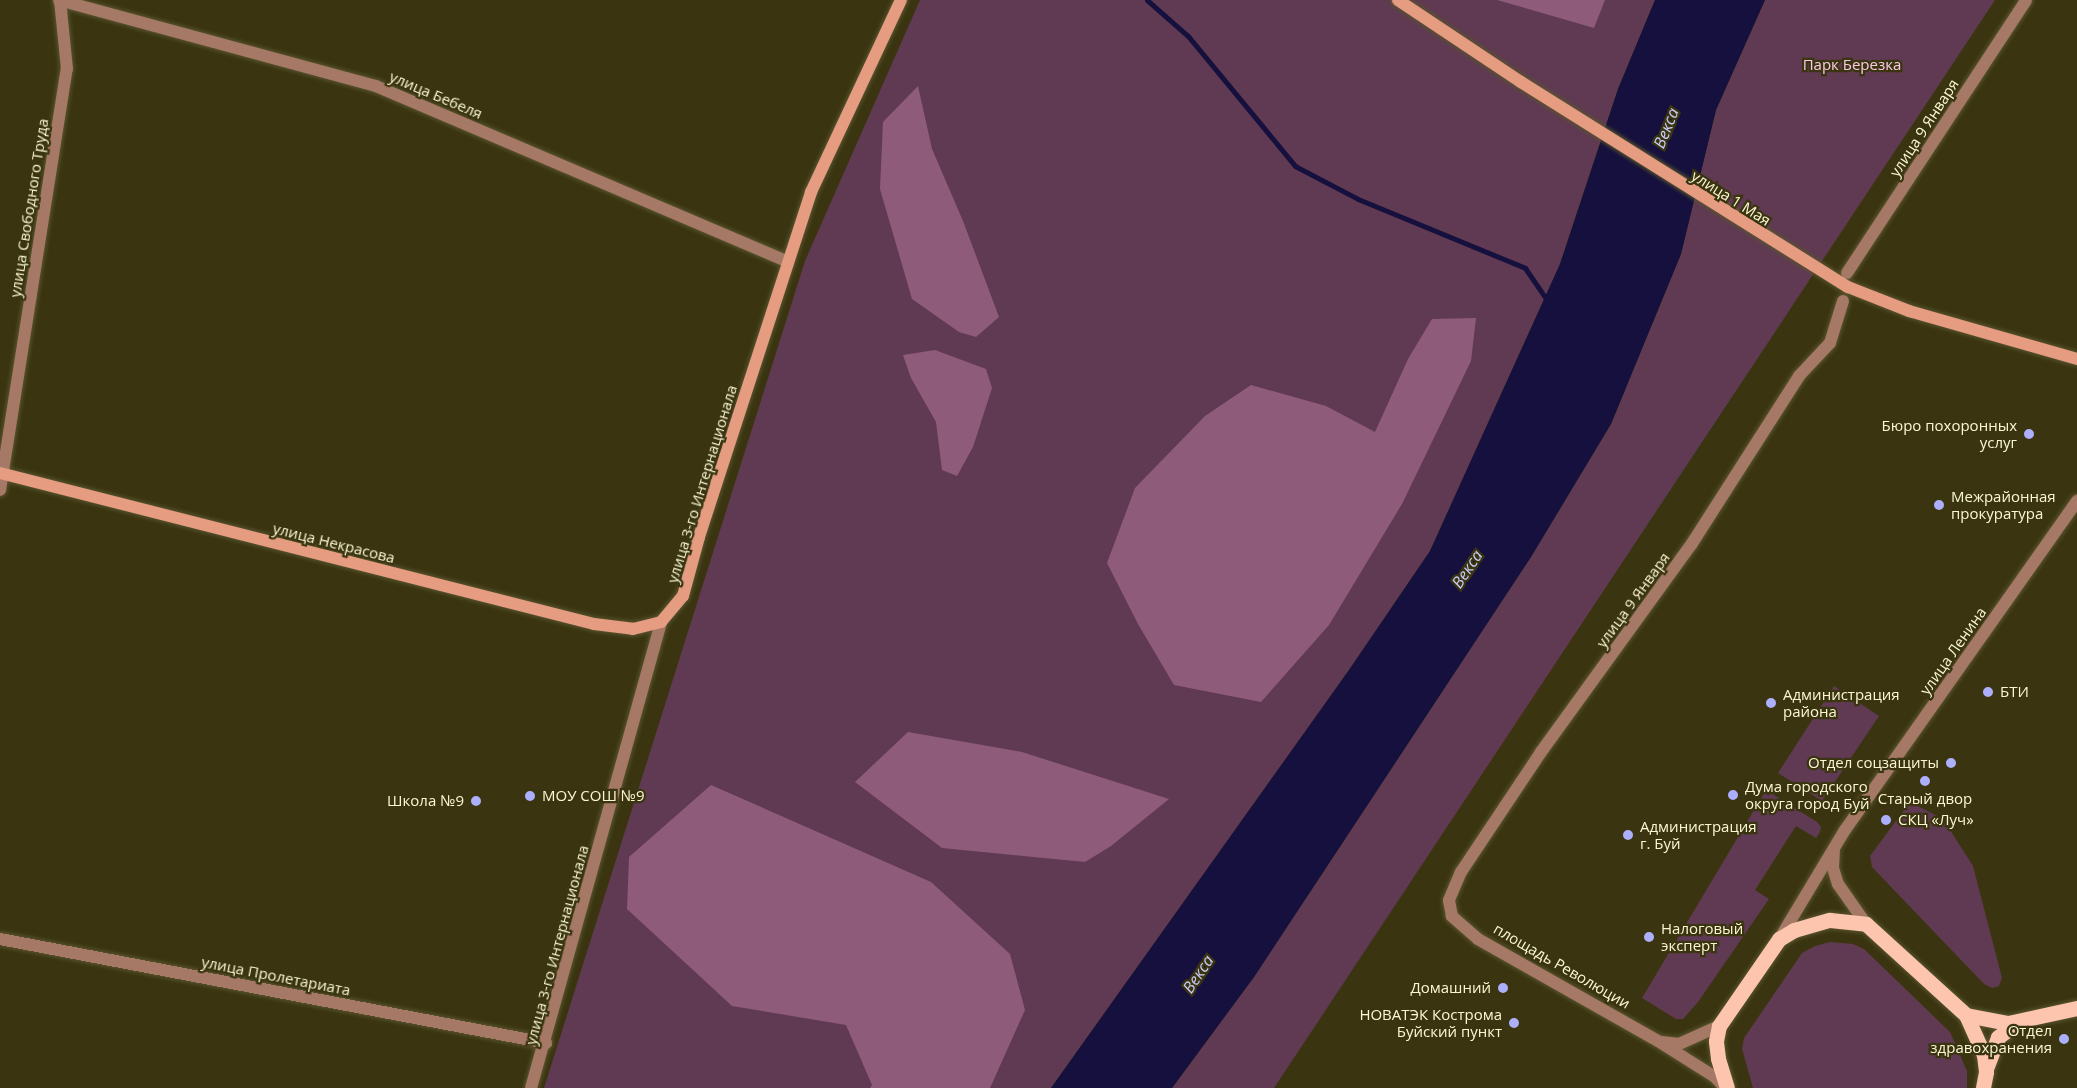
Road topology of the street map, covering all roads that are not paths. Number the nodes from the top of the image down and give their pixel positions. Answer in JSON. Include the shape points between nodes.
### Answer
{"nodes":[{"id":1,"x":60,"y":0,"type":"edge"},
{"id":2,"x":901,"y":0,"type":"edge"},
{"id":3,"x":1398,"y":0,"type":"edge"},
{"id":4,"x":2026,"y":0,"type":"edge"},
{"id":5,"x":787,"y":261,"type":"junction"},
{"id":6,"x":1847,"y":273,"type":"dead end"},
{"id":7,"x":1843,"y":302,"type":"dead end"},
{"id":8,"x":2077,"y":359,"type":"edge"},
{"id":9,"x":1,"y":474,"type":"edge"},
{"id":10,"x":0,"y":490,"type":"edge"},
{"id":11,"x":2077,"y":501,"type":"edge"},
{"id":12,"x":661,"y":622,"type":"junction"},
{"id":13,"x":1834,"y":848,"type":"junction"},
{"id":14,"x":1452,"y":916,"type":"joint"},
{"id":15,"x":1866,"y":924,"type":"junction"},
{"id":16,"x":0,"y":939,"type":"edge"},
{"id":17,"x":1779,"y":939,"type":"junction"},
{"id":18,"x":2077,"y":1008,"type":"edge"},
{"id":19,"x":1966,"y":1015,"type":"junction"},
{"id":20,"x":2022,"y":1021,"type":"junction"},
{"id":21,"x":1719,"y":1026,"type":"junction"},
{"id":22,"x":1658,"y":1041,"type":"junction"},
{"id":23,"x":546,"y":1042,"type":"junction"},
{"id":24,"x":1986,"y":1072,"type":"junction"},
{"id":25,"x":531,"y":1088,"type":"edge"},
{"id":26,"x":1726,"y":1088,"type":"edge"},
{"id":27,"x":1983,"y":1088,"type":"edge"}],
"edges":[{"from":1,"to":5,"type":"street","name":"улица Бебеля","via":[[376,86]]},
{"from":1,"to":9,"type":"street","name":"улица Свободного Труда","via":[[66,69]]},
{"from":2,"to":5,"type":"street","name":"улица 3-го Интернационала","via":[[811,192]]},
{"from":3,"to":8,"type":"street","name":"улица 1 Мая","via":[[1848,287],[1909,311]]},
{"from":4,"to":6,"type":"street","name":"улица 9 Января"},
{"from":5,"to":12,"type":"street","name":"улица 3-го Интернационала","via":[[683,596]]},
{"from":7,"to":14,"type":"street","name":"улица 9 Января","via":[[1830,343],[1798,376],[1691,546],[1541,753],[1461,872],[1449,900]]},
{"from":9,"to":10,"type":"street","name":"улица Свободного Труда"},
{"from":9,"to":12,"type":"street","name":"улица Некрасова","via":[[594,624],[633,629]]},
{"from":11,"to":13,"type":"street","name":"улица Ленина"},
{"from":12,"to":23,"type":"street","name":"улица 3-го Интернационала"},
{"from":13,"to":15,"type":"street","via":[[1833,868],[1838,884]]},
{"from":13,"to":17,"type":"street","name":"улица Ленина"},
{"from":14,"to":22,"type":"street","name":"площадь Революции","via":[[1478,939]]},
{"from":15,"to":17,"type":"main road","via":[[1843,920],[1815,922]]},
{"from":15,"to":19,"type":"main road"},
{"from":16,"to":23,"type":"street","name":"улица Пролетариата"},
{"from":17,"to":21,"type":"main road"},
{"from":18,"to":20,"type":"main road"},
{"from":19,"to":20,"type":"main road","via":[[1995,1022]]},
{"from":19,"to":24,"type":"main road","via":[[1984,1054]]},
{"from":20,"to":24,"type":"main road","via":[[1998,1037]]},
{"from":21,"to":22,"type":"street","via":[[1679,1044]]},
{"from":21,"to":26,"type":"main road","name":"площадь Революции","via":[[1716,1041]]},
{"from":22,"to":26,"type":"street","name":"площадь Революции"},
{"from":23,"to":25,"type":"street","name":"улица 3-го Интернационала"},
{"from":24,"to":27,"type":"main road"}]}
